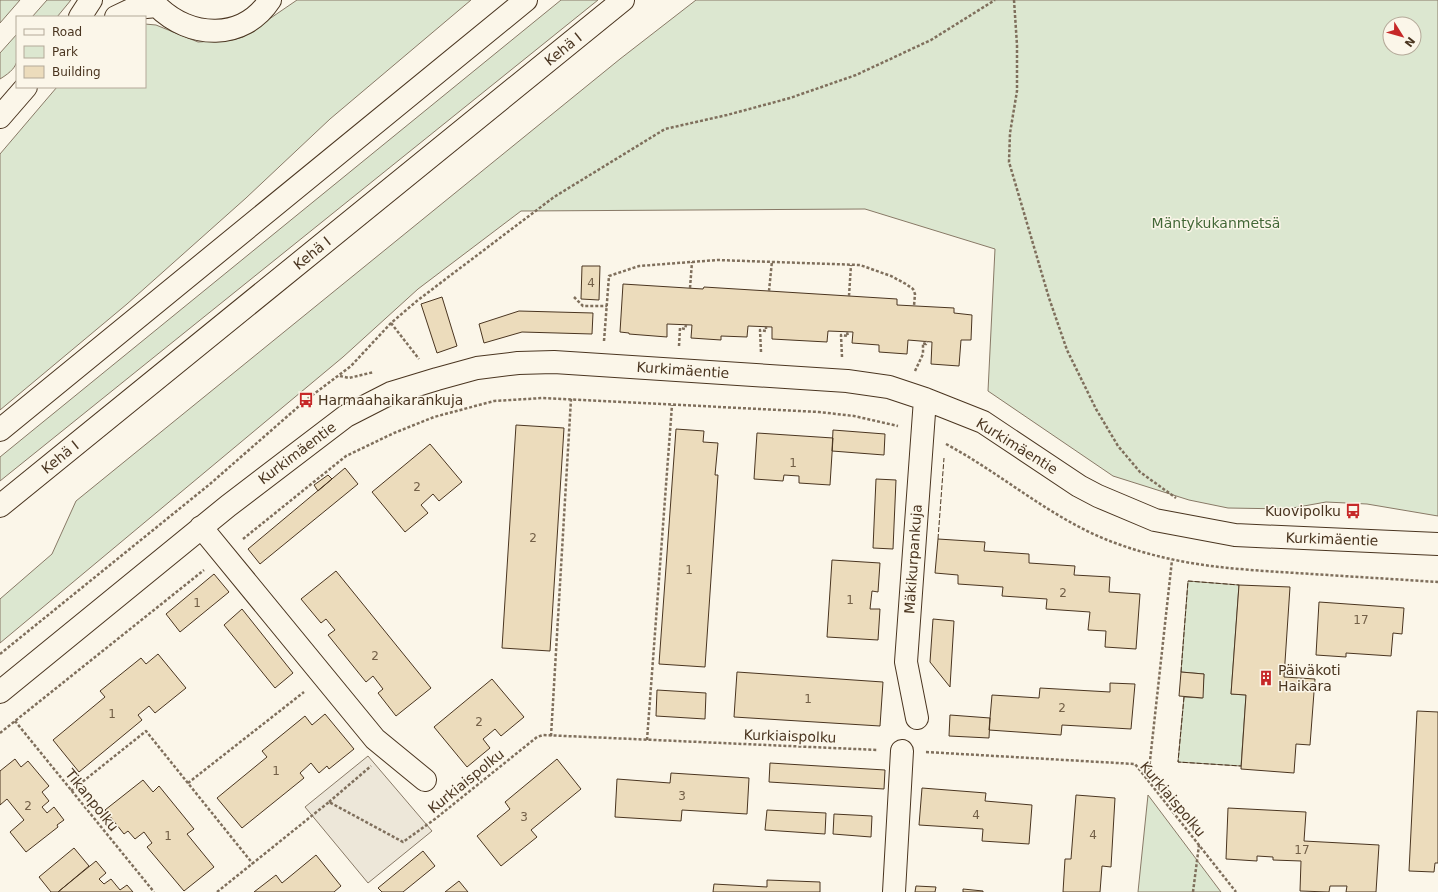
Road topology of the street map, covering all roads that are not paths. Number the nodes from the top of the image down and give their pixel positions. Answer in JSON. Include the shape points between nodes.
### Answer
{"nodes":[{"id":1,"x":91,"y":0,"type":"edge"},
{"id":2,"x":526,"y":0,"type":"edge"},
{"id":3,"x":623,"y":0,"type":"edge"},
{"id":4,"x":270,"y":1,"type":"edge"},
{"id":5,"x":155,"y":3,"type":"edge"},
{"id":6,"x":81,"y":16,"type":"edge"},
{"id":7,"x":118,"y":16,"type":"edge"},
{"id":8,"x":25,"y":88,"type":"edge"},
{"id":9,"x":0,"y":117,"type":"edge"},
{"id":10,"x":925,"y":399,"type":"junction"},
{"id":11,"x":0,"y":430,"type":"edge"},
{"id":12,"x":0,"y":506,"type":"edge"},
{"id":13,"x":201,"y":527,"type":"junction"},
{"id":14,"x":1438,"y":544,"type":"edge"},
{"id":15,"x":0,"y":692,"type":"edge"},
{"id":16,"x":918,"y":718,"type":"dead end"},
{"id":17,"x":902,"y":751,"type":"road end"},
{"id":18,"x":425,"y":780,"type":"dead end"},
{"id":19,"x":894,"y":892,"type":"edge"}],
"edges":[{"from":1,"to":6,"type":"main road"},
{"from":2,"to":11,"type":"main road"},
{"from":3,"to":12,"type":"main road","name":"Kehä I"},
{"from":4,"to":5,"type":"main road","via":[[248,21],[213,31],[200,30],[176,22]]},
{"from":5,"to":7,"type":"main road"},
{"from":8,"to":9,"type":"main road"},
{"from":10,"to":13,"type":"main road","name":"Kurkimäentie","via":[[889,387],[847,380],[554,362],[477,368],[391,393],[346,416]]},
{"from":10,"to":14,"type":"main road","name":"Kurkimäentie","via":[[983,422],[1079,486],[1155,520],[1235,535]]},
{"from":10,"to":16,"type":"main road","name":"Mäkikurpankuja","via":[[906,662]]},
{"from":13,"to":15,"type":"main road","name":"Kurkimäentie"},
{"from":13,"to":18,"type":"main road","via":[[375,739]]},
{"from":17,"to":19,"type":"main road"}]}
